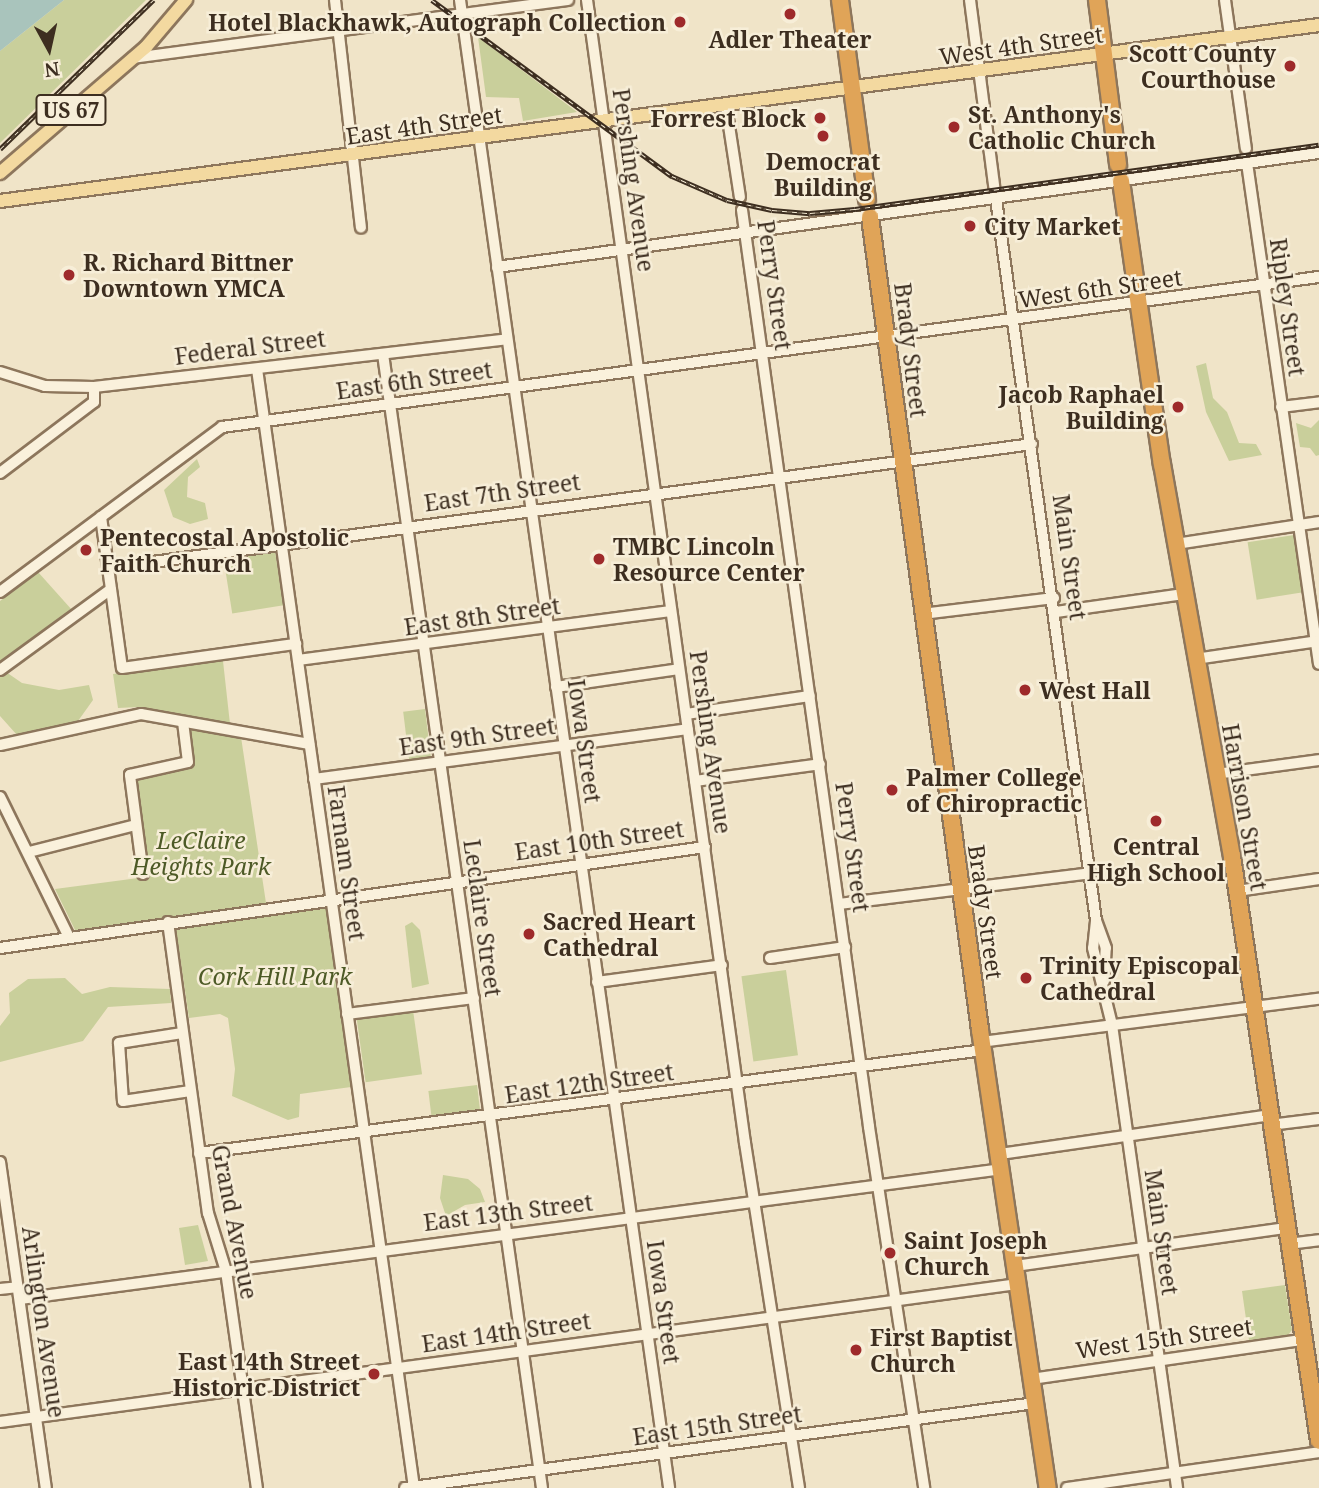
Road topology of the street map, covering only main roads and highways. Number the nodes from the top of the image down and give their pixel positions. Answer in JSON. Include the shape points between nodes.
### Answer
{"nodes":[{"id":1,"x":186,"y":0,"type":"edge"},
{"id":2,"x":840,"y":0,"type":"edge"},
{"id":3,"x":1097,"y":0,"type":"edge"},
{"id":4,"x":1319,"y":24,"type":"edge"},
{"id":5,"x":1104,"y":55,"type":"junction"},
{"id":6,"x":853,"y":89,"type":"junction"},
{"id":7,"x":0,"y":173,"type":"edge"},
{"id":8,"x":867,"y":199,"type":"dead end"},
{"id":9,"x":0,"y":201,"type":"edge"},
{"id":10,"x":870,"y":217,"type":"road end"},
{"id":11,"x":1313,"y":1362,"type":"edge"},
{"id":12,"x":1319,"y":1441,"type":"edge"},
{"id":13,"x":1048,"y":1488,"type":"edge"}],
"edges":[{"from":1,"to":7,"type":"main road","number":"US 67","via":[[133,58]]},
{"from":2,"to":6,"type":"highway"},
{"from":3,"to":5,"type":"highway","name":"Harrison Street"},
{"from":4,"to":5,"type":"main road","name":"West 4th Street"},
{"from":5,"to":6,"type":"main road","name":"West 4th Street"},
{"from":5,"to":11,"type":"highway","name":"Harrison Street","via":[[1137,304],[1237,891],[1303,1340]]},
{"from":6,"to":8,"type":"highway"},
{"from":6,"to":9,"type":"main road","name":"East 4th Street"},
{"from":10,"to":13,"type":"highway","name":"Brady Street","via":[[982,1046]]},
{"from":11,"to":12,"type":"highway","name":"Harrison Street"}]}
